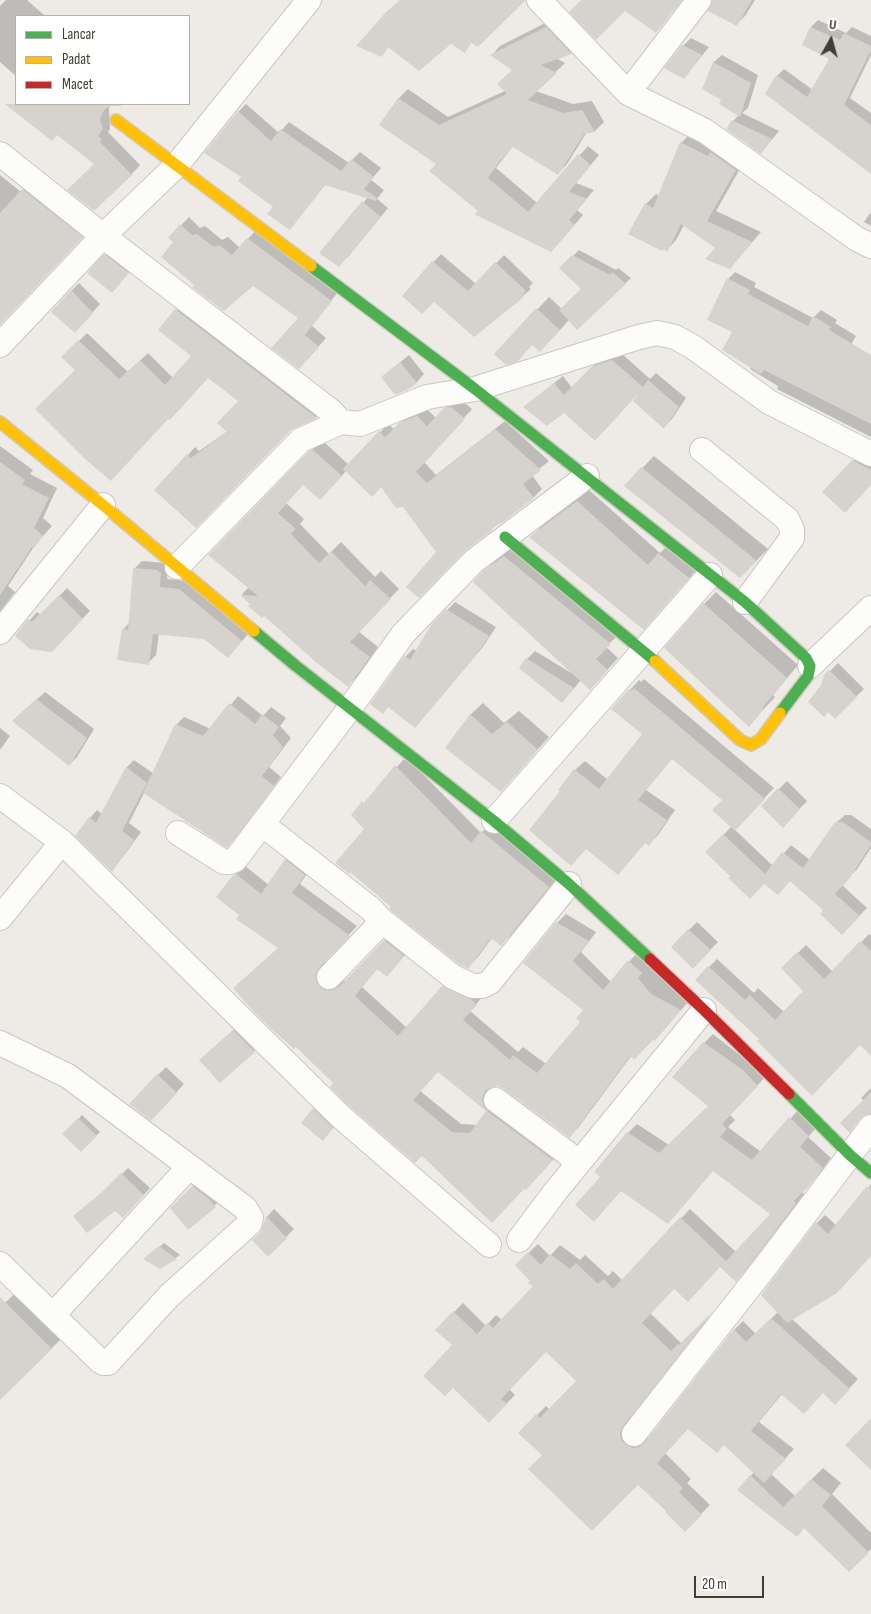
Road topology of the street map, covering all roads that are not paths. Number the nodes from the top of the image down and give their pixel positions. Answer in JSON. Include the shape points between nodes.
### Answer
{"nodes":[{"id":1,"x":309,"y":0,"type":"edge"},
{"id":2,"x":539,"y":0,"type":"edge"},
{"id":3,"x":698,"y":0,"type":"edge"},
{"id":4,"x":628,"y":93,"type":"junction"},
{"id":5,"x":116,"y":120,"type":"dead end"},
{"id":6,"x":0,"y":154,"type":"edge"},
{"id":7,"x":176,"y":166,"type":"junction"},
{"id":8,"x":103,"y":236,"type":"junction"},
{"id":9,"x":871,"y":246,"type":"edge"},
{"id":10,"x":0,"y":345,"type":"edge"},
{"id":11,"x":475,"y":389,"type":"junction"},
{"id":12,"x":0,"y":422,"type":"edge"},
{"id":13,"x":342,"y":422,"type":"junction"},
{"id":14,"x":702,"y":450,"type":"dead end"},
{"id":15,"x":870,"y":451,"type":"edge"},
{"id":16,"x":587,"y":476,"type":"junction"},
{"id":17,"x":103,"y":505,"type":"junction"},
{"id":18,"x":505,"y":537,"type":"junction"},
{"id":19,"x":178,"y":567,"type":"junction"},
{"id":20,"x":710,"y":575,"type":"junction"},
{"id":21,"x":745,"y":602,"type":"junction"},
{"id":22,"x":871,"y":608,"type":"edge"},
{"id":23,"x":0,"y":632,"type":"edge"},
{"id":24,"x":644,"y":650,"type":"junction"},
{"id":25,"x":810,"y":666,"type":"junction"},
{"id":26,"x":350,"y":708,"type":"junction"},
{"id":27,"x":0,"y":796,"type":"edge"},
{"id":28,"x":494,"y":821,"type":"junction"},
{"id":29,"x":262,"y":824,"type":"junction"},
{"id":30,"x":178,"y":833,"type":"dead end"},
{"id":31,"x":62,"y":842,"type":"junction"},
{"id":32,"x":569,"y":884,"type":"junction"},
{"id":33,"x":0,"y":918,"type":"edge"},
{"id":34,"x":380,"y":919,"type":"junction"},
{"id":35,"x":329,"y":978,"type":"dead end"},
{"id":36,"x":704,"y":1010,"type":"junction"},
{"id":37,"x":0,"y":1043,"type":"edge"},
{"id":38,"x":496,"y":1100,"type":"dead end"},
{"id":39,"x":871,"y":1127,"type":"edge"},
{"id":40,"x":850,"y":1155,"type":"junction"},
{"id":41,"x":579,"y":1162,"type":"junction"},
{"id":42,"x":190,"y":1167,"type":"junction"},
{"id":43,"x":871,"y":1173,"type":"edge"},
{"id":44,"x":519,"y":1240,"type":"dead end"},
{"id":45,"x":489,"y":1245,"type":"dead end"},
{"id":46,"x":0,"y":1264,"type":"edge"},
{"id":47,"x":53,"y":1315,"type":"junction"},
{"id":48,"x":634,"y":1434,"type":"dead end"}],
"edges":[{"from":1,"to":7,"type":"street"},
{"from":2,"to":4,"type":"street"},
{"from":3,"to":4,"type":"street"},
{"from":4,"to":9,"type":"street","via":[[705,131]]},
{"from":5,"to":7,"type":"street"},
{"from":6,"to":8,"type":"street"},
{"from":7,"to":8,"type":"street"},
{"from":7,"to":11,"type":"street"},
{"from":8,"to":10,"type":"street"},
{"from":8,"to":13,"type":"street"},
{"from":11,"to":13,"type":"street","via":[[427,396],[360,424]]},
{"from":11,"to":15,"type":"street","via":[[657,333],[693,347],[769,402]]},
{"from":11,"to":16,"type":"street"},
{"from":12,"to":17,"type":"street"},
{"from":13,"to":19,"type":"street","via":[[302,440]]},
{"from":14,"to":21,"type":"street","via":[[787,519],[792,529],[792,538]]},
{"from":16,"to":18,"type":"street"},
{"from":16,"to":20,"type":"street"},
{"from":17,"to":19,"type":"street"},
{"from":17,"to":23,"type":"street"},
{"from":18,"to":24,"type":"street"},
{"from":18,"to":26,"type":"street","via":[[474,561],[404,633]]},
{"from":19,"to":26,"type":"street"},
{"from":20,"to":21,"type":"street"},
{"from":20,"to":24,"type":"street"},
{"from":21,"to":25,"type":"street","via":[[806,658]]},
{"from":22,"to":25,"type":"street"},
{"from":24,"to":25,"type":"street","via":[[740,740],[751,745],[761,739],[808,676]]},
{"from":24,"to":28,"type":"street"},
{"from":26,"to":28,"type":"street"},
{"from":26,"to":29,"type":"street"},
{"from":27,"to":31,"type":"street"},
{"from":28,"to":32,"type":"street"},
{"from":29,"to":30,"type":"street","via":[[235,860],[229,862]]},
{"from":29,"to":34,"type":"street"},
{"from":31,"to":33,"type":"street"},
{"from":31,"to":45,"type":"street","via":[[340,1116]]},
{"from":32,"to":34,"type":"street","via":[[490,982],[482,986],[473,986],[453,977]]},
{"from":32,"to":36,"type":"street"},
{"from":34,"to":35,"type":"street"},
{"from":36,"to":40,"type":"street"},
{"from":36,"to":41,"type":"street"},
{"from":37,"to":42,"type":"street","via":[[68,1076]]},
{"from":38,"to":41,"type":"street"},
{"from":39,"to":40,"type":"street"},
{"from":40,"to":43,"type":"street"},
{"from":40,"to":48,"type":"street"},
{"from":41,"to":44,"type":"street"},
{"from":42,"to":47,"type":"street"},
{"from":42,"to":47,"type":"street","via":[[245,1208],[251,1218],[250,1223],[169,1296],[108,1362],[100,1361]]},
{"from":46,"to":47,"type":"street"}]}
